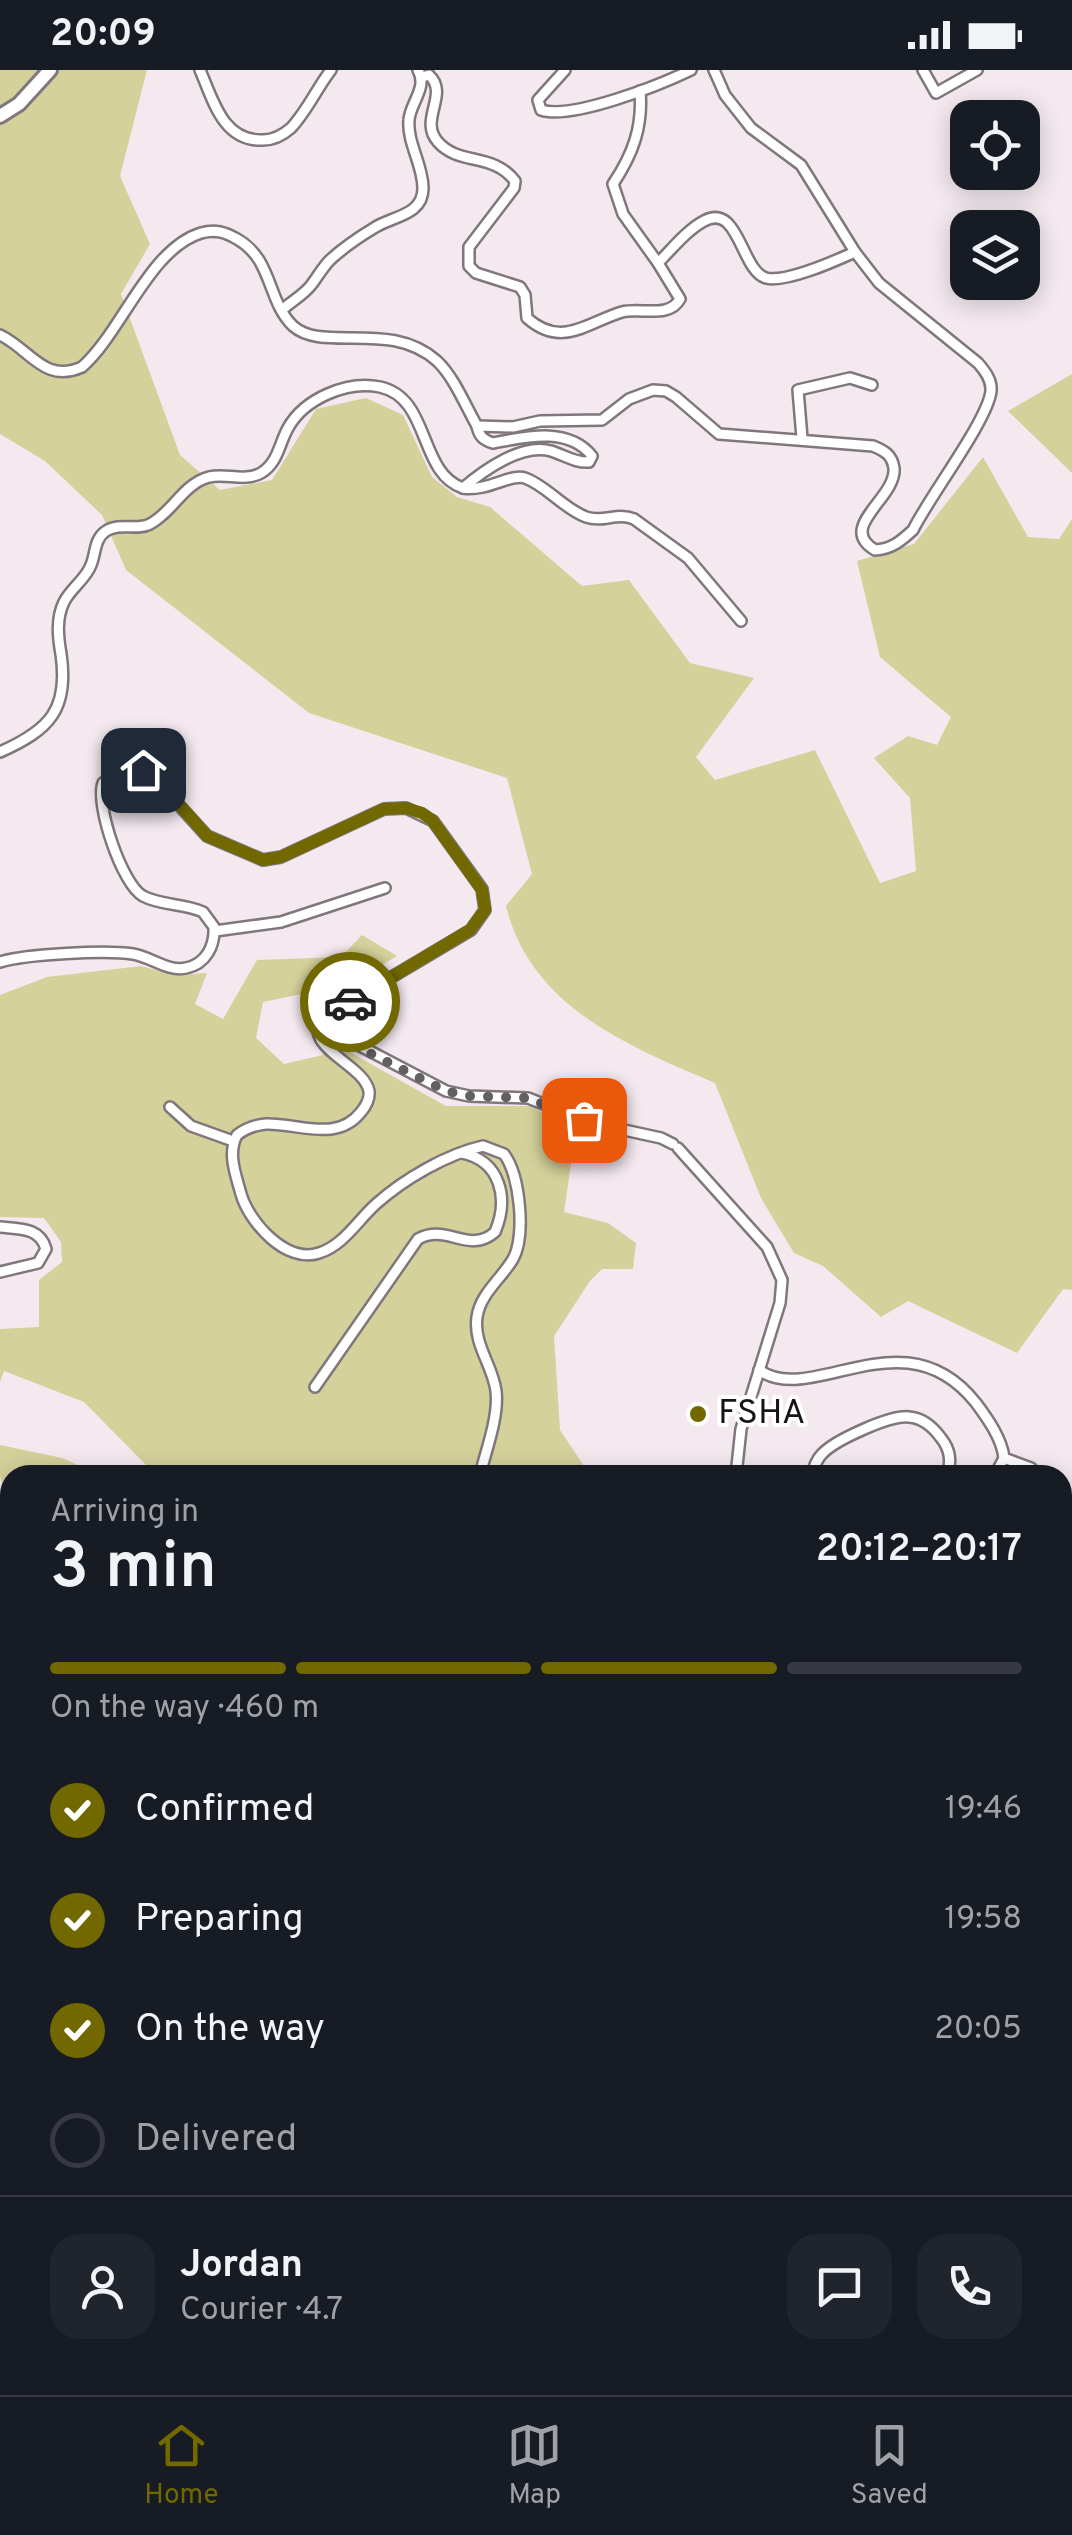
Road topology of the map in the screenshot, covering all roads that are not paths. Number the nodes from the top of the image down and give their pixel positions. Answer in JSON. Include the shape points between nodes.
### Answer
{"nodes":[{"id":1,"x":50,"y":70,"type":"edge"},
{"id":2,"x":200,"y":70,"type":"edge"},
{"id":3,"x":332,"y":70,"type":"edge"},
{"id":4,"x":566,"y":70,"type":"edge"},
{"id":5,"x":691,"y":70,"type":"edge"},
{"id":6,"x":714,"y":70,"type":"edge"},
{"id":7,"x":923,"y":70,"type":"edge"},
{"id":8,"x":977,"y":70,"type":"edge"},
{"id":9,"x":420,"y":74,"type":"edge"},
{"id":10,"x":640,"y":91,"type":"junction"},
{"id":11,"x":0,"y":116,"type":"edge"},
{"id":12,"x":855,"y":252,"type":"junction"},
{"id":13,"x":660,"y":261,"type":"junction"},
{"id":14,"x":283,"y":309,"type":"junction"},
{"id":15,"x":0,"y":336,"type":"edge"},
{"id":16,"x":872,"y":385,"type":"dead end"},
{"id":17,"x":477,"y":426,"type":"junction"},
{"id":18,"x":802,"y":438,"type":"junction"},
{"id":19,"x":463,"y":488,"type":"junction"},
{"id":20,"x":741,"y":621,"type":"dead end"},
{"id":21,"x":0,"y":752,"type":"edge"},
{"id":22,"x":385,"y":888,"type":"dead end"},
{"id":23,"x":214,"y":930,"type":"junction"},
{"id":24,"x":0,"y":962,"type":"edge"},
{"id":25,"x":343,"y":1008,"type":"junction"},
{"id":26,"x":170,"y":1107,"type":"dead end"},
{"id":27,"x":234,"y":1141,"type":"junction"},
{"id":28,"x":460,"y":1153,"type":"junction"},
{"id":29,"x":0,"y":1227,"type":"edge"},
{"id":30,"x":0,"y":1272,"type":"edge"},
{"id":31,"x":759,"y":1370,"type":"junction"},
{"id":32,"x":315,"y":1387,"type":"dead end"},
{"id":33,"x":1004,"y":1458,"type":"junction"},
{"id":34,"x":482,"y":1465,"type":"edge"},
{"id":35,"x":737,"y":1465,"type":"edge"},
{"id":36,"x":815,"y":1465,"type":"edge"},
{"id":37,"x":950,"y":1465,"type":"edge"},
{"id":38,"x":1000,"y":1465,"type":"edge"},
{"id":39,"x":1022,"y":1465,"type":"edge"}],
"edges":[{"from":1,"to":11,"type":"main road"},
{"from":2,"to":3,"type":"street","via":[[228,129],[260,140],[289,130]]},
{"from":4,"to":10,"type":"street","via":[[538,100],[541,110],[570,112]]},
{"from":5,"to":10,"type":"street"},
{"from":6,"to":12,"type":"street","via":[[751,128],[801,165]]},
{"from":7,"to":8,"type":"street","via":[[936,93]]},
{"from":9,"to":13,"type":"street","via":[[436,82],[430,127],[435,140],[450,152],[496,164],[514,181],[468,258],[476,273],[520,288],[531,322],[580,332],[624,311],[676,306],[680,299]]},
{"from":9,"to":14,"type":"street","via":[[408,131],[423,188],[419,203],[329,260]]},
{"from":10,"to":13,"type":"street","via":[[638,134],[613,184],[622,214]]},
{"from":12,"to":13,"type":"street","via":[[774,279],[760,277],[731,226],[712,218]]},
{"from":12,"to":18,"type":"street","via":[[879,283],[978,363],[992,388],[913,530],[885,549],[868,546],[860,528],[892,484],[892,459],[873,446]]},
{"from":14,"to":15,"type":"street","via":[[252,248],[219,230],[172,249],[82,367],[48,370]]},
{"from":14,"to":17,"type":"street","via":[[291,324],[314,336],[390,338],[420,350],[446,371]]},
{"from":16,"to":18,"type":"street","via":[[850,378],[798,390]]},
{"from":17,"to":18,"type":"street","via":[[602,420],[629,398],[653,390],[676,397],[719,434]]},
{"from":17,"to":19,"type":"street","via":[[493,443],[546,435],[592,456],[580,462],[536,449]]},
{"from":19,"to":20,"type":"street","via":[[525,478],[585,516],[634,518],[688,558]]},
{"from":19,"to":21,"type":"street","via":[[440,469],[399,395],[351,386],[315,401],[292,422],[262,472],[205,478],[154,522],[115,527],[101,536],[60,616],[64,688],[57,712]]},
{"from":22,"to":23,"type":"street","via":[[281,922]]},
{"from":23,"to":24,"type":"street","via":[[208,953],[186,968],[129,954]]},
{"from":23,"to":25,"type":"street","via":[[204,912],[135,891],[100,804],[100,788],[113,773],[148,771],[197,829],[263,860],[384,809],[422,813],[482,890],[485,910],[470,930]]},
{"from":25,"to":27,"type":"street","via":[[325,1012],[317,1030],[365,1082],[370,1095],[362,1111],[338,1128],[260,1124]]},
{"from":25,"to":31,"type":"street","via":[[339,1030],[348,1042],[446,1091],[528,1098],[675,1146],[767,1247],[780,1272],[780,1303]]},
{"from":26,"to":27,"type":"street","via":[[192,1126]]},
{"from":27,"to":28,"type":"street","via":[[232,1160],[248,1214],[291,1251],[307,1256],[336,1245],[386,1196]]},
{"from":28,"to":32,"type":"street","via":[[496,1172],[501,1212],[495,1232],[478,1243],[443,1233],[418,1239]]},
{"from":28,"to":34,"type":"street","via":[[483,1146],[498,1150],[514,1170],[518,1199],[516,1252],[481,1303],[476,1323],[497,1396]]},
{"from":29,"to":30,"type":"street","via":[[36,1232],[46,1249],[38,1263]]},
{"from":31,"to":33,"type":"street","via":[[792,1380],[862,1365],[919,1364],[970,1397]]},
{"from":31,"to":35,"type":"street"},
{"from":33,"to":38,"type":"street"},
{"from":33,"to":39,"type":"street"},
{"from":36,"to":37,"type":"street","via":[[827,1450],[900,1417],[924,1421],[942,1439]]}]}
